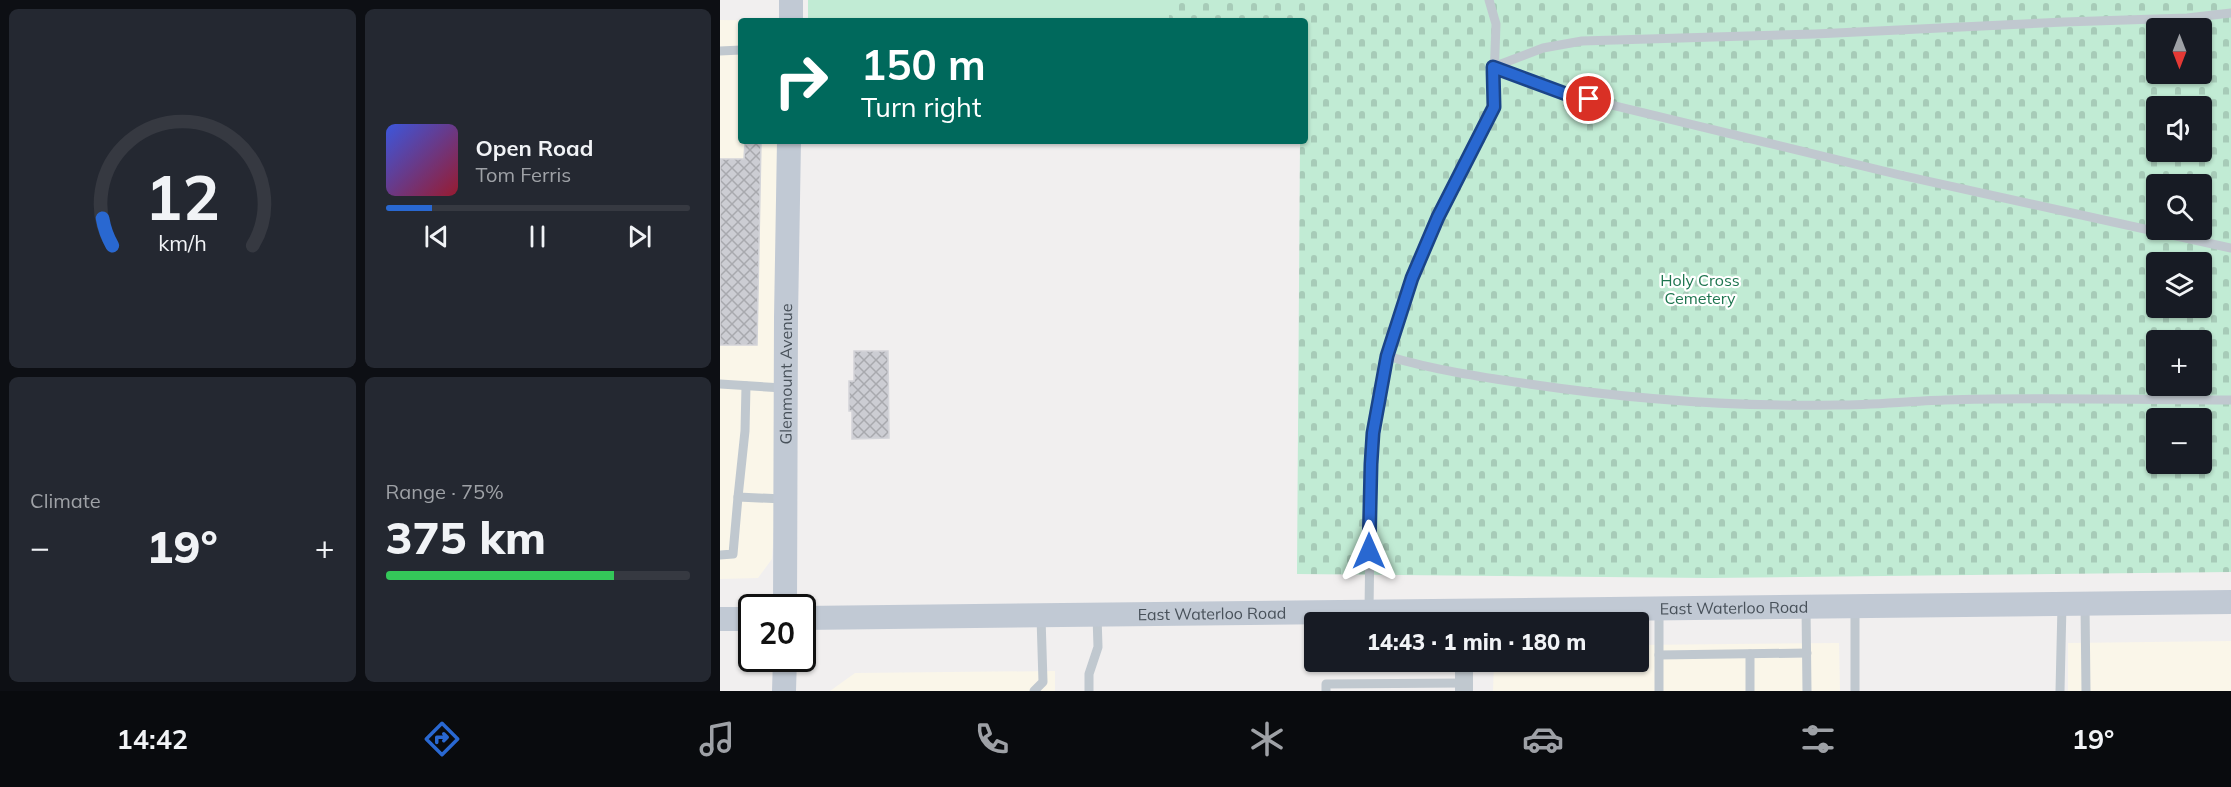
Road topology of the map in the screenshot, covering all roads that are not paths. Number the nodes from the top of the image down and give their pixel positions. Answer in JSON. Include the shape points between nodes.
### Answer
{"nodes":[{"id":1,"x":791,"y":0,"type":"edge"},
{"id":2,"x":1489,"y":0,"type":"edge"},
{"id":3,"x":2231,"y":13,"type":"edge"},
{"id":4,"x":790,"y":18,"type":"edge"},
{"id":5,"x":738,"y":50,"type":"edge"},
{"id":6,"x":720,"y":51,"type":"edge"},
{"id":7,"x":1493,"y":67,"type":"junction"},
{"id":8,"x":789,"y":144,"type":"edge"},
{"id":9,"x":2231,"y":248,"type":"edge"},
{"id":10,"x":1387,"y":356,"type":"junction"},
{"id":11,"x":720,"y":384,"type":"edge"},
{"id":12,"x":746,"y":386,"type":"junction"},
{"id":13,"x":786,"y":388,"type":"junction"},
{"id":14,"x":2231,"y":400,"type":"edge"},
{"id":15,"x":738,"y":497,"type":"junction"},
{"id":16,"x":786,"y":499,"type":"junction"},
{"id":17,"x":720,"y":555,"type":"edge"},
{"id":18,"x":785,"y":594,"type":"edge"},
{"id":19,"x":2231,"y":602,"type":"edge"},
{"id":20,"x":2073,"y":604,"type":"junction"},
{"id":21,"x":1855,"y":606,"type":"junction"},
{"id":22,"x":1806,"y":607,"type":"junction"},
{"id":23,"x":1659,"y":608,"type":"junction"},
{"id":24,"x":1370,"y":611,"type":"junction"},
{"id":25,"x":1389,"y":612,"type":"edge"},
{"id":26,"x":1562,"y":612,"type":"edge"},
{"id":27,"x":1097,"y":614,"type":"junction"},
{"id":28,"x":1041,"y":615,"type":"junction"},
{"id":29,"x":816,"y":618,"type":"edge"},
{"id":30,"x":720,"y":619,"type":"edge"},
{"id":31,"x":738,"y":619,"type":"edge"},
{"id":32,"x":1807,"y":653,"type":"junction"},
{"id":33,"x":1750,"y":654,"type":"junction"},
{"id":34,"x":1659,"y":655,"type":"junction"},
{"id":35,"x":785,"y":672,"type":"edge"},
{"id":36,"x":1464,"y":687,"type":"edge"},
{"id":37,"x":784,"y":691,"type":"edge"},
{"id":38,"x":1034,"y":691,"type":"edge"},
{"id":39,"x":1089,"y":691,"type":"edge"},
{"id":40,"x":1326,"y":691,"type":"edge"},
{"id":41,"x":1659,"y":691,"type":"edge"},
{"id":42,"x":1750,"y":691,"type":"edge"},
{"id":43,"x":1807,"y":691,"type":"edge"},
{"id":44,"x":1854,"y":691,"type":"edge"},
{"id":45,"x":2060,"y":691,"type":"edge"},
{"id":46,"x":2086,"y":691,"type":"edge"}],
"edges":[{"from":1,"to":4,"type":"main road"},
{"from":2,"to":7,"type":"lane","via":[[1496,24]]},
{"from":3,"to":7,"type":"lane","via":[[2187,18],[1582,41],[1543,48]]},
{"from":5,"to":6,"type":"lane"},
{"from":7,"to":9,"type":"lane","via":[[1578,97],[1922,180]]},
{"from":7,"to":10,"type":"lane","via":[[1494,107],[1438,217],[1412,278]]},
{"from":8,"to":13,"type":"main road","name":"Glenmount Avenue"},
{"from":10,"to":14,"type":"lane","via":[[1422,367],[1578,391],[1749,404]]},
{"from":10,"to":24,"type":"lane","via":[[1373,433]]},
{"from":11,"to":12,"type":"lane"},
{"from":12,"to":13,"type":"lane"},
{"from":12,"to":15,"type":"lane"},
{"from":13,"to":16,"type":"main road","name":"Glenmount Avenue"},
{"from":15,"to":16,"type":"lane"},
{"from":15,"to":17,"type":"lane","via":[[733,554]]},
{"from":16,"to":18,"type":"main road","name":"Glenmount Avenue"},
{"from":19,"to":20,"type":"main road","name":"East Waterloo Road"},
{"from":20,"to":21,"type":"main road","name":"East Waterloo Road"},
{"from":20,"to":45,"type":"lane"},
{"from":20,"to":46,"type":"lane"},
{"from":21,"to":22,"type":"main road","name":"East Waterloo Road"},
{"from":21,"to":44,"type":"lane"},
{"from":22,"to":23,"type":"main road","name":"East Waterloo Road"},
{"from":22,"to":32,"type":"lane"},
{"from":23,"to":26,"type":"main road","name":"East Waterloo Road"},
{"from":23,"to":34,"type":"lane"},
{"from":24,"to":25,"type":"main road","name":"East Waterloo Road"},
{"from":24,"to":27,"type":"main road","name":"East Waterloo Road"},
{"from":27,"to":28,"type":"main road","name":"East Waterloo Road"},
{"from":27,"to":39,"type":"lane","via":[[1098,647],[1089,674]]},
{"from":28,"to":29,"type":"main road","name":"East Waterloo Road"},
{"from":28,"to":38,"type":"lane","via":[[1043,682]]},
{"from":30,"to":31,"type":"main road"},
{"from":32,"to":33,"type":"lane"},
{"from":32,"to":43,"type":"lane"},
{"from":33,"to":34,"type":"lane"},
{"from":33,"to":42,"type":"lane"},
{"from":34,"to":41,"type":"lane"},
{"from":35,"to":37,"type":"main road"},
{"from":36,"to":40,"type":"lane","via":[[1326,684]]}]}
